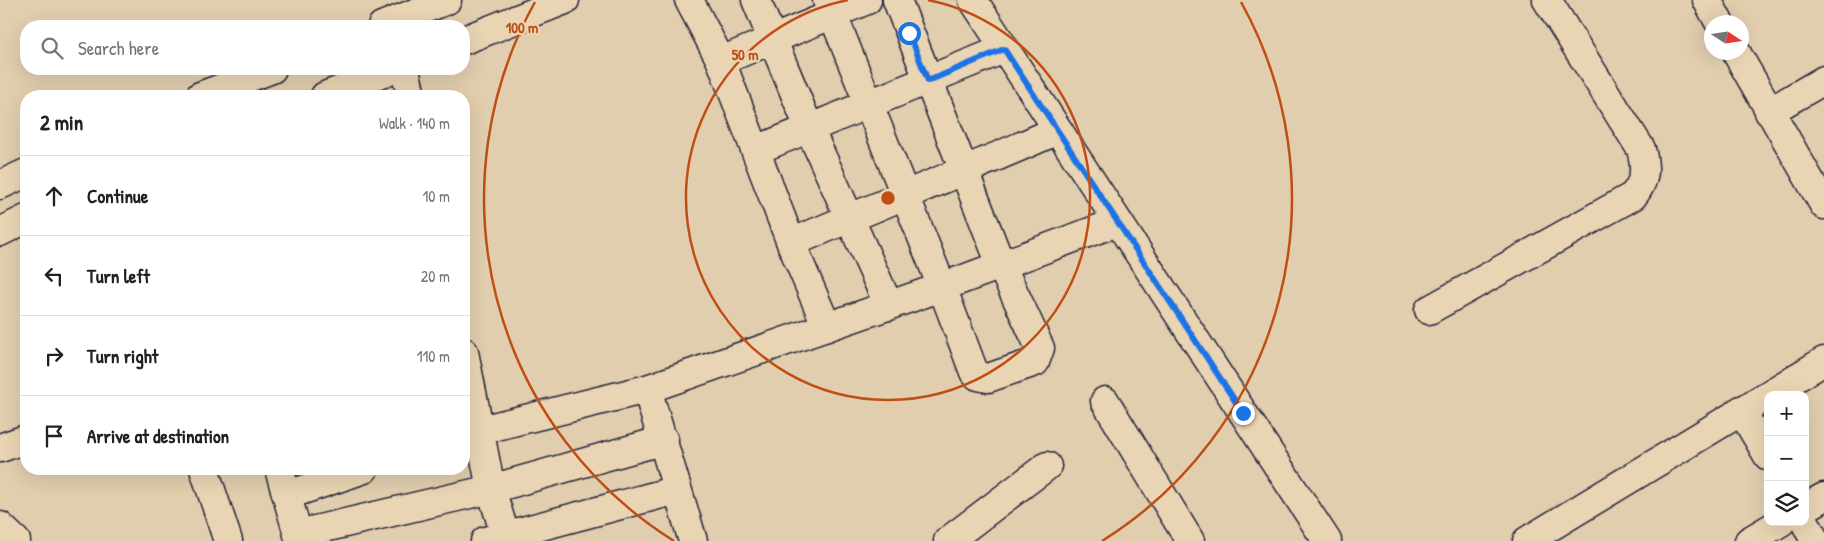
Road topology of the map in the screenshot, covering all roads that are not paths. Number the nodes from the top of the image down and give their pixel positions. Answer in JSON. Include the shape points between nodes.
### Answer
{"nodes":[{"id":1,"x":447,"y":0,"type":"edge"},
{"id":2,"x":565,"y":0,"type":"edge"},
{"id":3,"x":689,"y":0,"type":"edge"},
{"id":4,"x":756,"y":0,"type":"edge"},
{"id":5,"x":867,"y":0,"type":"edge"},
{"id":6,"x":897,"y":0,"type":"edge"},
{"id":7,"x":974,"y":0,"type":"edge"},
{"id":8,"x":1547,"y":0,"type":"edge"},
{"id":9,"x":1707,"y":0,"type":"edge"},
{"id":10,"x":829,"y":8,"type":"edge"},
{"id":11,"x":1715,"y":15,"type":"edge"},
{"id":12,"x":397,"y":20,"type":"edge"},
{"id":13,"x":470,"y":38,"type":"edge"},
{"id":14,"x":772,"y":40,"type":"junction"},
{"id":15,"x":1004,"y":49,"type":"junction"},
{"id":16,"x":1740,"y":60,"type":"edge"},
{"id":17,"x":721,"y":61,"type":"junction"},
{"id":18,"x":256,"y":75,"type":"edge"},
{"id":19,"x":378,"y":75,"type":"edge"},
{"id":20,"x":406,"y":75,"type":"edge"},
{"id":21,"x":1824,"y":80,"type":"edge"},
{"id":22,"x":928,"y":81,"type":"junction"},
{"id":23,"x":216,"y":90,"type":"edge"},
{"id":24,"x":340,"y":90,"type":"edge"},
{"id":25,"x":410,"y":90,"type":"edge"},
{"id":26,"x":869,"y":105,"type":"junction"},
{"id":27,"x":1768,"y":112,"type":"junction"},
{"id":28,"x":810,"y":130,"type":"junction"},
{"id":29,"x":1058,"y":130,"type":"junction"},
{"id":30,"x":756,"y":150,"type":"junction"},
{"id":31,"x":964,"y":172,"type":"junction"},
{"id":32,"x":20,"y":176,"type":"edge"},
{"id":33,"x":0,"y":185,"type":"edge"},
{"id":34,"x":905,"y":194,"type":"junction"},
{"id":35,"x":1824,"y":205,"type":"edge"},
{"id":36,"x":850,"y":218,"type":"junction"},
{"id":37,"x":1117,"y":222,"type":"junction"},
{"id":38,"x":20,"y":223,"type":"edge"},
{"id":39,"x":0,"y":232,"type":"edge"},
{"id":40,"x":791,"y":243,"type":"junction"},
{"id":41,"x":1001,"y":265,"type":"junction"},
{"id":42,"x":942,"y":287,"type":"junction"},
{"id":43,"x":889,"y":306,"type":"junction"},
{"id":44,"x":1428,"y":310,"type":"dead end"},
{"id":45,"x":827,"y":328,"type":"junction"},
{"id":46,"x":1824,"y":361,"type":"edge"},
{"id":47,"x":647,"y":389,"type":"junction"},
{"id":48,"x":1105,"y":401,"type":"dead end"},
{"id":49,"x":1741,"y":410,"type":"junction"},
{"id":50,"x":470,"y":412,"type":"edge"},
{"id":51,"x":472,"y":432,"type":"edge"},
{"id":52,"x":664,"y":440,"type":"junction"},
{"id":53,"x":20,"y":441,"type":"edge"},
{"id":54,"x":0,"y":448,"type":"edge"},
{"id":55,"x":1764,"y":449,"type":"edge"},
{"id":56,"x":1048,"y":466,"type":"dead end"},
{"id":57,"x":206,"y":475,"type":"edge"},
{"id":58,"x":281,"y":475,"type":"edge"},
{"id":59,"x":346,"y":475,"type":"edge"},
{"id":60,"x":491,"y":488,"type":"junction"},
{"id":61,"x":677,"y":490,"type":"junction"},
{"id":62,"x":288,"y":495,"type":"junction"},
{"id":63,"x":1824,"y":497,"type":"edge"},
{"id":64,"x":1809,"y":506,"type":"edge"},
{"id":65,"x":0,"y":526,"type":"edge"},
{"id":66,"x":1774,"y":526,"type":"edge"},
{"id":67,"x":1807,"y":526,"type":"edge"},
{"id":68,"x":299,"y":538,"type":"edge"},
{"id":69,"x":499,"y":539,"type":"edge"},
{"id":70,"x":1531,"y":540,"type":"edge"},
{"id":71,"x":16,"y":541,"type":"edge"},
{"id":72,"x":228,"y":541,"type":"edge"},
{"id":73,"x":691,"y":541,"type":"edge"},
{"id":74,"x":948,"y":541,"type":"edge"},
{"id":75,"x":1190,"y":541,"type":"edge"},
{"id":76,"x":1326,"y":541,"type":"edge"},
{"id":77,"x":1750,"y":541,"type":"edge"},
{"id":78,"x":1815,"y":541,"type":"edge"}],
"edges":[{"from":1,"to":12,"type":"street"},
{"from":2,"to":13,"type":"street"},
{"from":3,"to":17,"type":"street"},
{"from":4,"to":14,"type":"street"},
{"from":5,"to":10,"type":"street"},
{"from":6,"to":22,"type":"street"},
{"from":7,"to":15,"type":"street"},
{"from":8,"to":44,"type":"street","via":[[1641,149],[1645,174],[1633,196]]},
{"from":9,"to":11,"type":"street"},
{"from":10,"to":14,"type":"street"},
{"from":10,"to":26,"type":"street"},
{"from":14,"to":17,"type":"street"},
{"from":14,"to":28,"type":"street"},
{"from":15,"to":22,"type":"street"},
{"from":15,"to":29,"type":"street"},
{"from":16,"to":27,"type":"street"},
{"from":17,"to":30,"type":"street"},
{"from":18,"to":23,"type":"street"},
{"from":19,"to":24,"type":"street"},
{"from":20,"to":25,"type":"street"},
{"from":21,"to":27,"type":"street"},
{"from":22,"to":26,"type":"street"},
{"from":22,"to":31,"type":"street"},
{"from":26,"to":28,"type":"street"},
{"from":26,"to":34,"type":"street"},
{"from":27,"to":35,"type":"street"},
{"from":28,"to":30,"type":"street"},
{"from":28,"to":36,"type":"street"},
{"from":29,"to":31,"type":"street"},
{"from":29,"to":37,"type":"street"},
{"from":30,"to":40,"type":"street"},
{"from":31,"to":34,"type":"street"},
{"from":31,"to":41,"type":"street"},
{"from":32,"to":33,"type":"street"},
{"from":34,"to":36,"type":"street"},
{"from":34,"to":42,"type":"street"},
{"from":36,"to":40,"type":"street"},
{"from":36,"to":43,"type":"street"},
{"from":37,"to":41,"type":"street"},
{"from":37,"to":76,"type":"street"},
{"from":38,"to":39,"type":"street"},
{"from":40,"to":45,"type":"street"},
{"from":41,"to":42,"type":"street"},
{"from":41,"to":42,"type":"street","via":[[1040,348],[1035,362],[988,378],[978,376]]},
{"from":42,"to":43,"type":"street"},
{"from":43,"to":45,"type":"street"},
{"from":45,"to":47,"type":"street"},
{"from":46,"to":49,"type":"street"},
{"from":47,"to":51,"type":"street"},
{"from":47,"to":52,"type":"street"},
{"from":48,"to":75,"type":"street"},
{"from":49,"to":55,"type":"street"},
{"from":49,"to":70,"type":"street"},
{"from":50,"to":51,"type":"street"},
{"from":51,"to":60,"type":"street"},
{"from":52,"to":60,"type":"street"},
{"from":52,"to":61,"type":"street"},
{"from":53,"to":54,"type":"street"},
{"from":56,"to":74,"type":"street"},
{"from":57,"to":72,"type":"street"},
{"from":58,"to":62,"type":"street"},
{"from":59,"to":62,"type":"street"},
{"from":60,"to":68,"type":"street"},
{"from":60,"to":69,"type":"street"},
{"from":61,"to":69,"type":"street"},
{"from":61,"to":73,"type":"street"},
{"from":62,"to":68,"type":"street"},
{"from":63,"to":64,"type":"street"},
{"from":65,"to":71,"type":"street"},
{"from":66,"to":77,"type":"street"},
{"from":67,"to":78,"type":"street"}]}
